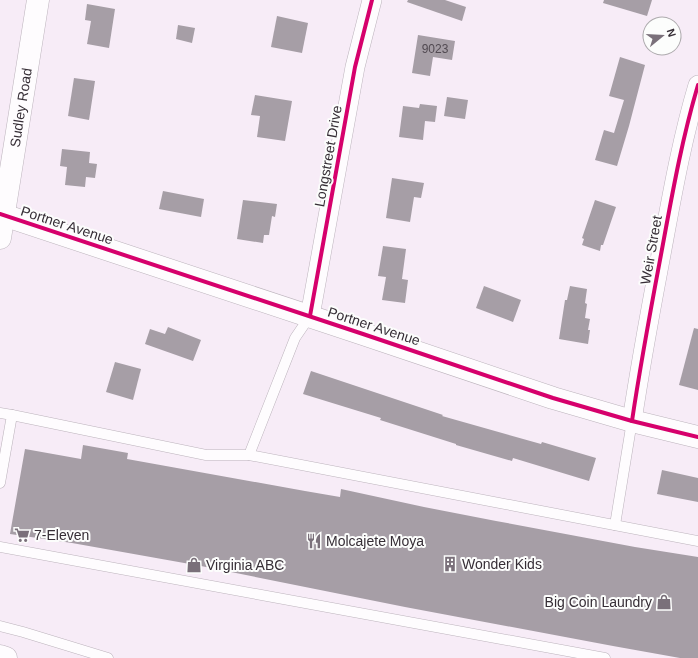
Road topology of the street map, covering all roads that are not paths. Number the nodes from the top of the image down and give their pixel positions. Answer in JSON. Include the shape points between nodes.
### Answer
{"nodes":[{"id":1,"x":38,"y":0,"type":"edge"},
{"id":2,"x":372,"y":0,"type":"edge"},
{"id":3,"x":698,"y":85,"type":"edge"},
{"id":4,"x":2,"y":215,"type":"edge"},
{"id":5,"x":0,"y":238,"type":"edge"},
{"id":6,"x":310,"y":316,"type":"junction"},
{"id":7,"x":0,"y":413,"type":"edge"},
{"id":8,"x":12,"y":415,"type":"junction"},
{"id":9,"x":632,"y":421,"type":"junction"},
{"id":10,"x":698,"y":437,"type":"edge"},
{"id":11,"x":249,"y":455,"type":"junction"},
{"id":12,"x":0,"y":483,"type":"edge"},
{"id":13,"x":615,"y":525,"type":"junction"},
{"id":14,"x":698,"y":540,"type":"edge"},
{"id":15,"x":0,"y":547,"type":"edge"},
{"id":16,"x":0,"y":626,"type":"edge"},
{"id":17,"x":0,"y":656,"type":"edge"},
{"id":18,"x":6,"y":658,"type":"edge"},
{"id":19,"x":108,"y":658,"type":"edge"},
{"id":20,"x":605,"y":658,"type":"edge"}],
"edges":[{"from":1,"to":4,"type":"street","name":"Sudley Road"},
{"from":2,"to":6,"type":"street","name":"Longstreet Drive","via":[[355,67]]},
{"from":3,"to":9,"type":"street","name":"Weir Street","via":[[676,175]]},
{"from":4,"to":5,"type":"street","name":"Sudley Road"},
{"from":4,"to":6,"type":"street","name":"Portner Avenue"},
{"from":6,"to":9,"type":"street","name":"Portner Avenue","via":[[553,398]]},
{"from":6,"to":11,"type":"lane","via":[[295,338]]},
{"from":7,"to":8,"type":"lane"},
{"from":8,"to":11,"type":"lane","via":[[206,455]]},
{"from":8,"to":12,"type":"lane"},
{"from":9,"to":10,"type":"street","name":"Portner Avenue"},
{"from":9,"to":13,"type":"lane"},
{"from":11,"to":13,"type":"lane"},
{"from":13,"to":14,"type":"lane"},
{"from":15,"to":20,"type":"lane"},
{"from":16,"to":19,"type":"lane"},
{"from":17,"to":18,"type":"street"}]}
